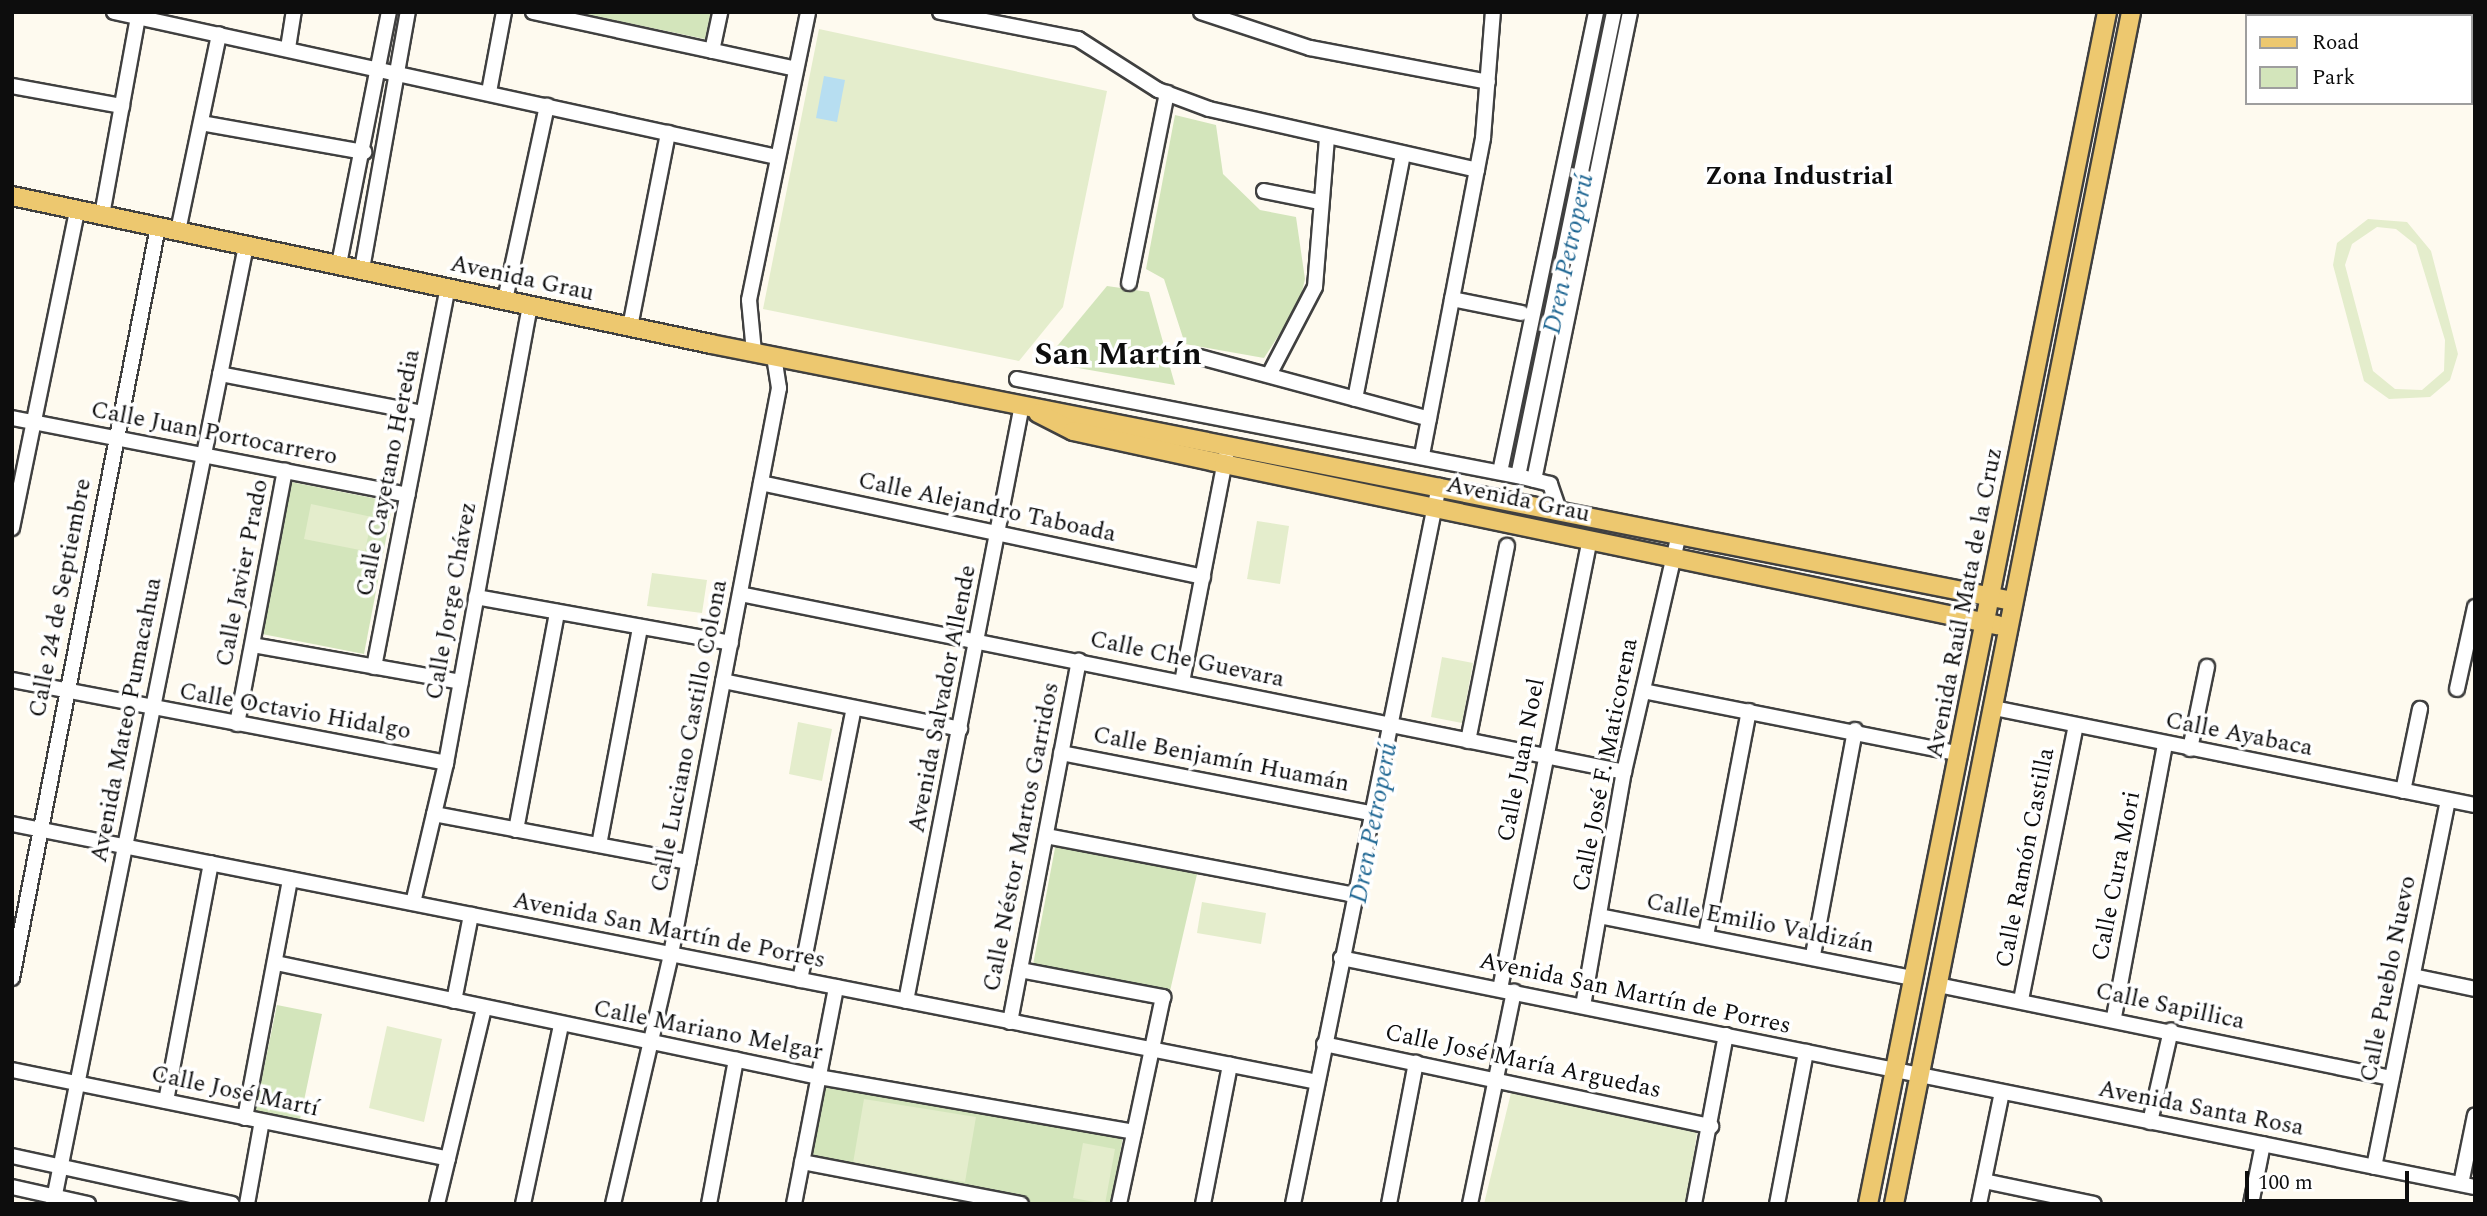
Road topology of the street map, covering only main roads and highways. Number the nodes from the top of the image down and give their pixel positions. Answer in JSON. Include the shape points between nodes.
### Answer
{"nodes":[{"id":1,"x":2107,"y":12,"type":"edge"},
{"id":2,"x":2130,"y":12,"type":"edge"},
{"id":3,"x":12,"y":196,"type":"edge"},
{"id":4,"x":1022,"y":405,"type":"junction"},
{"id":5,"x":1991,"y":598,"type":"junction"},
{"id":6,"x":2013,"y":601,"type":"junction"},
{"id":7,"x":1985,"y":623,"type":"junction"},
{"id":8,"x":2009,"y":627,"type":"junction"},
{"id":9,"x":1868,"y":1204,"type":"edge"},
{"id":10,"x":1894,"y":1204,"type":"edge"}],
"edges":[{"from":1,"to":5,"type":"main road","name":"Avenida Raúl Mata de la Cruz"},
{"from":2,"to":6,"type":"main road","name":"Avenida Raúl Mata de la Cruz"},
{"from":3,"to":4,"type":"main road","name":"Avenida Grau"},
{"from":4,"to":5,"type":"main road","name":"Avenida Grau"},
{"from":4,"to":7,"type":"main road","name":"Avenida Grau","via":[[1073,431]]},
{"from":5,"to":6,"type":"main road","name":"Avenida Grau"},
{"from":5,"to":7,"type":"main road","name":"Avenida Raúl Mata de la Cruz"},
{"from":6,"to":8,"type":"main road","name":"Avenida Raúl Mata de la Cruz"},
{"from":7,"to":8,"type":"main road","name":"Avenida Grau"},
{"from":7,"to":9,"type":"main road","name":"Avenida Raúl Mata de la Cruz"},
{"from":8,"to":10,"type":"main road","name":"Avenida Raúl Mata de la Cruz"}]}
